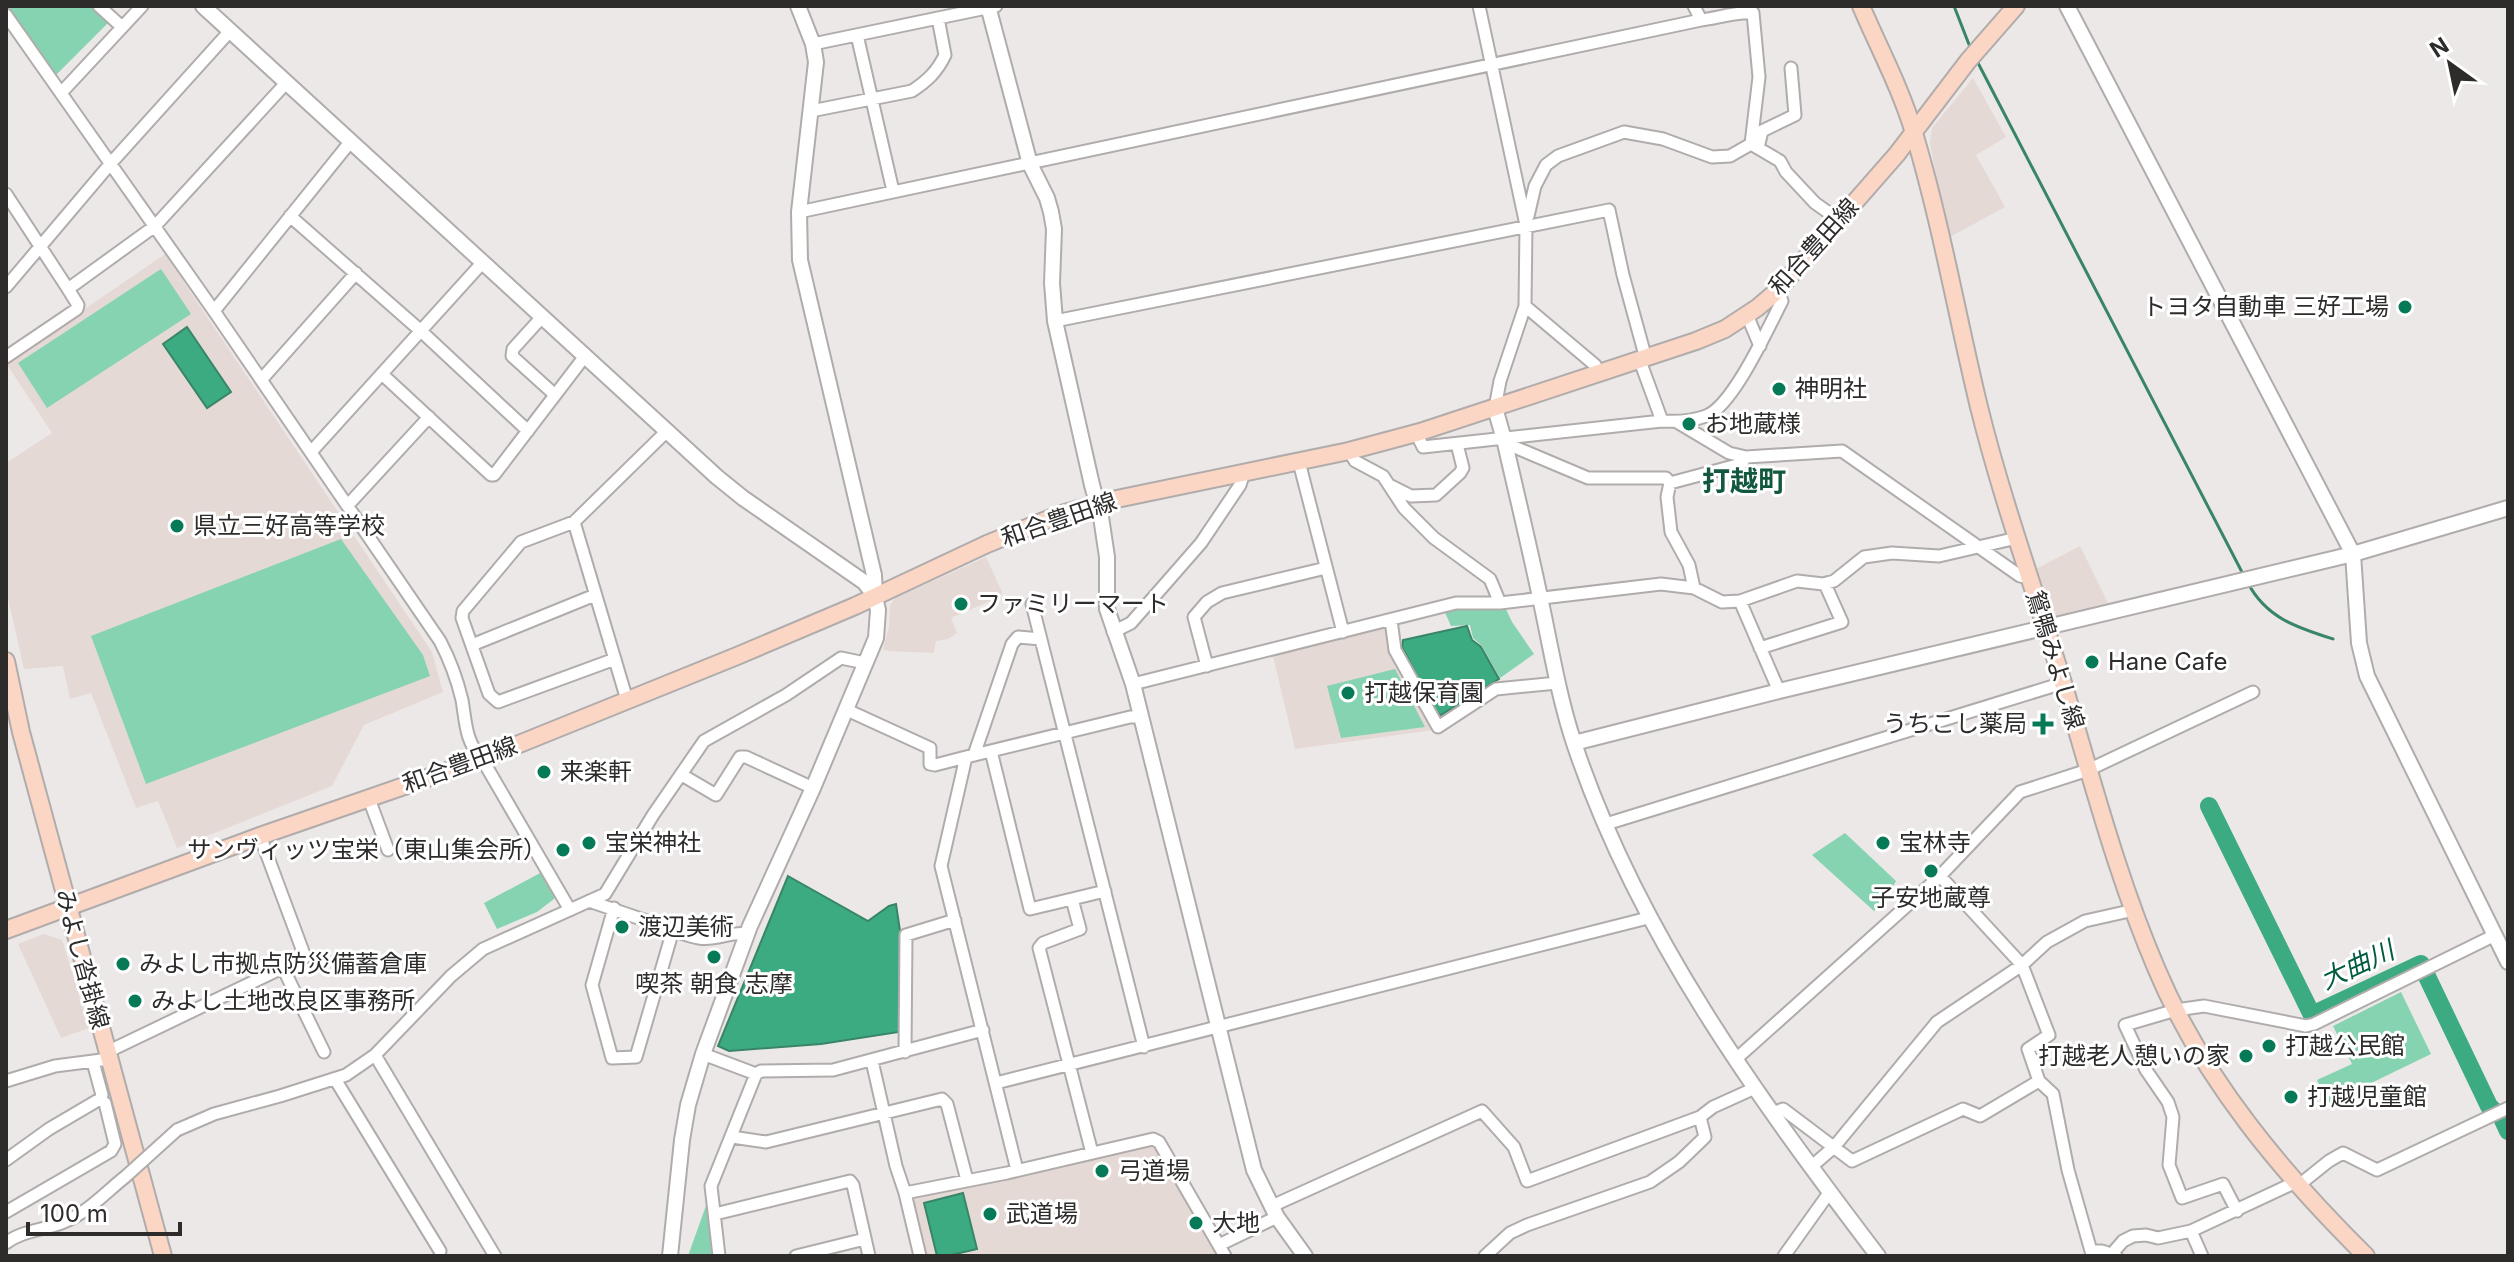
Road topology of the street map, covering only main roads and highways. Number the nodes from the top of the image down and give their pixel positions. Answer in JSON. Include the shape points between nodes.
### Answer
{"nodes":[{"id":1,"x":1861,"y":6,"type":"edge"},
{"id":2,"x":2016,"y":6,"type":"edge"},
{"id":3,"x":1914,"y":132,"type":"junction"},
{"id":4,"x":6,"y":661,"type":"edge"},
{"id":5,"x":67,"y":908,"type":"junction"},
{"id":6,"x":6,"y":930,"type":"edge"},
{"id":7,"x":163,"y":1256,"type":"edge"},
{"id":8,"x":2366,"y":1256,"type":"edge"}],
"edges":[{"from":1,"to":3,"type":"main road","name":"鴛鴨みよし線"},
{"from":2,"to":3,"type":"main road","name":"和合豊田線"},
{"from":3,"to":5,"type":"main road","name":"和合豊田線","via":[[1777,291],[1711,335],[1416,433],[1061,514],[737,656],[482,759]]},
{"from":3,"to":8,"type":"main road","name":"鴛鴨みよし線","via":[[1980,411],[2088,770],[2157,971],[2203,1056],[2246,1120]]},
{"from":4,"to":5,"type":"main road","name":"みよし沓掛線"},
{"from":5,"to":6,"type":"main road","name":"和合豊田線"},
{"from":5,"to":7,"type":"main road","name":"みよし沓掛線","via":[[103,1058]]}]}
